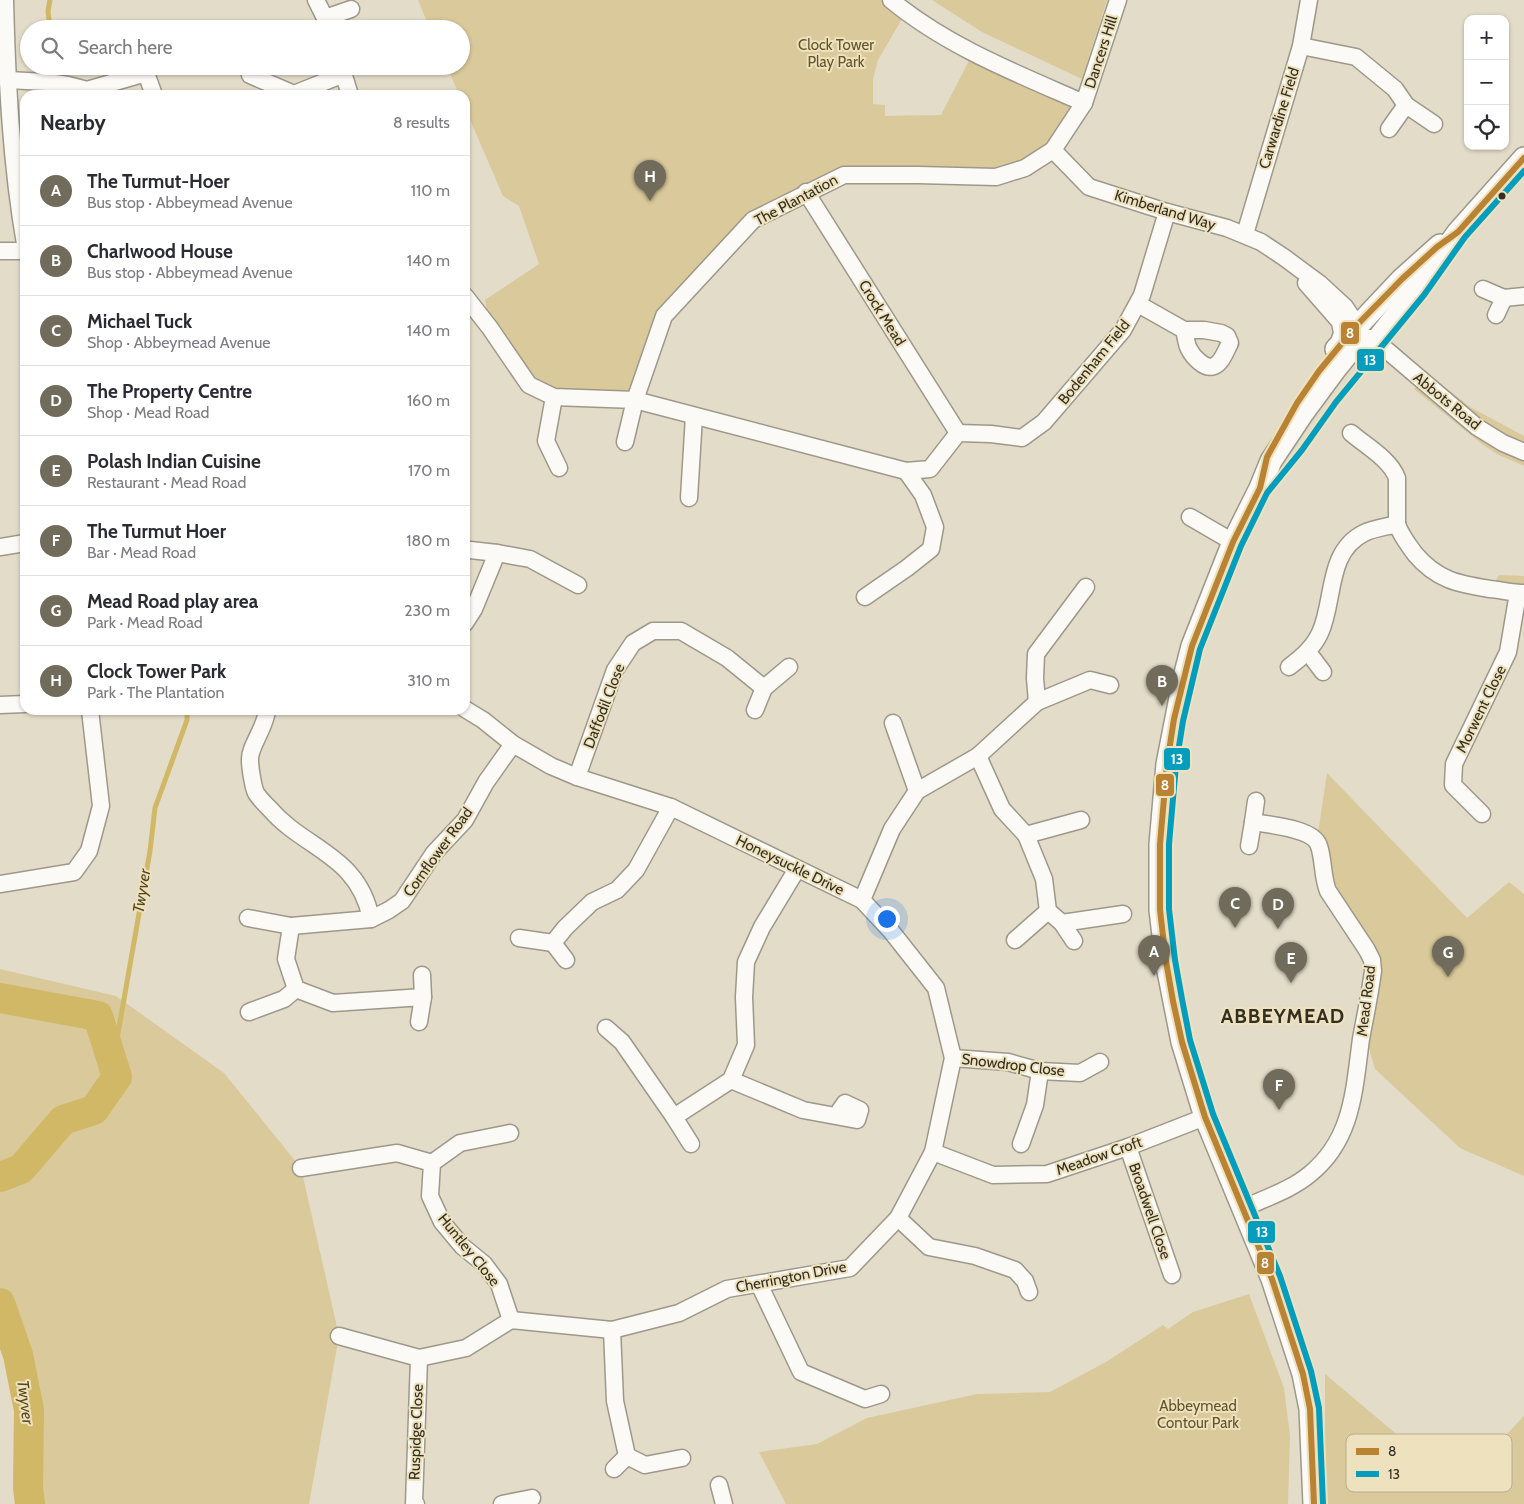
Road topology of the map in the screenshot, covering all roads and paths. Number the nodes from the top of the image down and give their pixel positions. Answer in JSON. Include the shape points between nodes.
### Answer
{"nodes":[{"id":1,"x":5,"y":0,"type":"edge"},
{"id":2,"x":316,"y":0,"type":"edge"},
{"id":3,"x":891,"y":0,"type":"edge"},
{"id":4,"x":1118,"y":0,"type":"edge"},
{"id":5,"x":1309,"y":0,"type":"edge"},
{"id":6,"x":351,"y":9,"type":"dead end"},
{"id":7,"x":326,"y":20,"type":"edge"},
{"id":8,"x":332,"y":20,"type":"edge"},
{"id":9,"x":1300,"y":46,"type":"junction"},
{"id":10,"x":133,"y":75,"type":"edge"},
{"id":11,"x":149,"y":75,"type":"edge"},
{"id":12,"x":332,"y":75,"type":"edge"},
{"id":13,"x":344,"y":75,"type":"edge"},
{"id":14,"x":250,"y":76,"type":"dead end"},
{"id":15,"x":7,"y":80,"type":"junction"},
{"id":16,"x":87,"y":90,"type":"edge"},
{"id":17,"x":87,"y":90,"type":"edge"},
{"id":18,"x":153,"y":90,"type":"edge"},
{"id":19,"x":284,"y":90,"type":"edge"},
{"id":20,"x":302,"y":90,"type":"edge"},
{"id":21,"x":348,"y":90,"type":"edge"},
{"id":22,"x":1084,"y":103,"type":"junction"},
{"id":23,"x":1406,"y":105,"type":"junction"},
{"id":24,"x":1434,"y":124,"type":"dead end"},
{"id":25,"x":1389,"y":129,"type":"dead end"},
{"id":26,"x":1053,"y":150,"type":"junction"},
{"id":27,"x":1524,"y":158,"type":"edge"},
{"id":28,"x":806,"y":192,"type":"junction"},
{"id":29,"x":1167,"y":212,"type":"junction"},
{"id":30,"x":20,"y":217,"type":"edge"},
{"id":31,"x":1458,"y":232,"type":"junction"},
{"id":32,"x":1245,"y":234,"type":"junction"},
{"id":33,"x":0,"y":251,"type":"edge"},
{"id":34,"x":20,"y":251,"type":"edge"},
{"id":35,"x":1483,"y":288,"type":"dead end"},
{"id":36,"x":1524,"y":296,"type":"edge"},
{"id":37,"x":1504,"y":298,"type":"junction"},
{"id":38,"x":470,"y":302,"type":"edge"},
{"id":39,"x":1138,"y":304,"type":"junction"},
{"id":40,"x":1373,"y":308,"type":"junction"},
{"id":41,"x":1340,"y":312,"type":"junction"},
{"id":42,"x":1496,"y":315,"type":"dead end"},
{"id":43,"x":1357,"y":325,"type":"junction"},
{"id":44,"x":1184,"y":330,"type":"dead end"},
{"id":45,"x":1376,"y":341,"type":"junction"},
{"id":46,"x":1338,"y":345,"type":"junction"},
{"id":47,"x":554,"y":397,"type":"junction"},
{"id":48,"x":636,"y":400,"type":"junction"},
{"id":49,"x":694,"y":416,"type":"junction"},
{"id":50,"x":958,"y":433,"type":"junction"},
{"id":51,"x":1351,"y":433,"type":"dead end"},
{"id":52,"x":625,"y":442,"type":"dead end"},
{"id":53,"x":1524,"y":452,"type":"edge"},
{"id":54,"x":559,"y":468,"type":"dead end"},
{"id":55,"x":906,"y":471,"type":"junction"},
{"id":56,"x":1260,"y":488,"type":"junction"},
{"id":57,"x":689,"y":498,"type":"dead end"},
{"id":58,"x":1190,"y":517,"type":"dead end"},
{"id":59,"x":1398,"y":524,"type":"junction"},
{"id":60,"x":1233,"y":542,"type":"junction"},
{"id":61,"x":20,"y":544,"type":"edge"},
{"id":62,"x":0,"y":546,"type":"edge"},
{"id":63,"x":470,"y":550,"type":"dead end"},
{"id":64,"x":497,"y":553,"type":"junction"},
{"id":65,"x":578,"y":585,"type":"dead end"},
{"id":66,"x":1086,"y":587,"type":"dead end"},
{"id":67,"x":1521,"y":593,"type":"edge"},
{"id":68,"x":865,"y":597,"type":"dead end"},
{"id":69,"x":470,"y":615,"type":"edge"},
{"id":70,"x":1308,"y":652,"type":"junction"},
{"id":71,"x":788,"y":667,"type":"dead end"},
{"id":72,"x":1289,"y":667,"type":"dead end"},
{"id":73,"x":1323,"y":672,"type":"dead end"},
{"id":74,"x":1110,"y":684,"type":"dead end"},
{"id":75,"x":764,"y":688,"type":"junction"},
{"id":76,"x":1037,"y":702,"type":"junction"},
{"id":77,"x":20,"y":704,"type":"edge"},
{"id":78,"x":0,"y":705,"type":"edge"},
{"id":79,"x":755,"y":710,"type":"dead end"},
{"id":80,"x":470,"y":712,"type":"edge"},
{"id":81,"x":91,"y":715,"type":"edge"},
{"id":82,"x":266,"y":715,"type":"edge"},
{"id":83,"x":893,"y":723,"type":"dead end"},
{"id":84,"x":513,"y":744,"type":"junction"},
{"id":85,"x":978,"y":756,"type":"junction"},
{"id":86,"x":577,"y":777,"type":"junction"},
{"id":87,"x":917,"y":792,"type":"junction"},
{"id":88,"x":1256,"y":801,"type":"dead end"},
{"id":89,"x":671,"y":807,"type":"junction"},
{"id":90,"x":1482,"y":814,"type":"dead end"},
{"id":91,"x":1081,"y":820,"type":"dead end"},
{"id":92,"x":1253,"y":822,"type":"junction"},
{"id":93,"x":1026,"y":835,"type":"junction"},
{"id":94,"x":1249,"y":846,"type":"dead end"},
{"id":95,"x":797,"y":869,"type":"junction"},
{"id":96,"x":0,"y":884,"type":"edge"},
{"id":97,"x":862,"y":900,"type":"junction"},
{"id":98,"x":1048,"y":911,"type":"junction"},
{"id":99,"x":1122,"y":914,"type":"dead end"},
{"id":100,"x":248,"y":918,"type":"dead end"},
{"id":101,"x":371,"y":919,"type":"junction"},
{"id":102,"x":1062,"y":923,"type":"junction"},
{"id":103,"x":291,"y":926,"type":"junction"},
{"id":104,"x":519,"y":938,"type":"dead end"},
{"id":105,"x":1015,"y":940,"type":"dead end"},
{"id":106,"x":1074,"y":941,"type":"dead end"},
{"id":107,"x":553,"y":943,"type":"junction"},
{"id":108,"x":566,"y":960,"type":"dead end"},
{"id":109,"x":422,"y":975,"type":"dead end"},
{"id":110,"x":296,"y":989,"type":"junction"},
{"id":111,"x":423,"y":997,"type":"junction"},
{"id":112,"x":249,"y":1012,"type":"dead end"},
{"id":113,"x":420,"y":1022,"type":"dead end"},
{"id":114,"x":606,"y":1028,"type":"dead end"},
{"id":115,"x":953,"y":1058,"type":"junction"},
{"id":116,"x":1100,"y":1062,"type":"dead end"},
{"id":117,"x":1040,"y":1071,"type":"junction"},
{"id":118,"x":731,"y":1080,"type":"junction"},
{"id":119,"x":674,"y":1117,"type":"junction"},
{"id":120,"x":1205,"y":1117,"type":"junction"},
{"id":121,"x":857,"y":1120,"type":"dead end"},
{"id":122,"x":510,"y":1133,"type":"dead end"},
{"id":123,"x":690,"y":1144,"type":"dead end"},
{"id":124,"x":1021,"y":1144,"type":"dead end"},
{"id":125,"x":1128,"y":1148,"type":"junction"},
{"id":126,"x":933,"y":1152,"type":"junction"},
{"id":127,"x":432,"y":1163,"type":"junction"},
{"id":128,"x":301,"y":1168,"type":"dead end"},
{"id":129,"x":1242,"y":1209,"type":"junction"},
{"id":130,"x":898,"y":1218,"type":"junction"},
{"id":131,"x":1172,"y":1275,"type":"dead end"},
{"id":132,"x":759,"y":1284,"type":"junction"},
{"id":133,"x":1029,"y":1292,"type":"dead end"},
{"id":134,"x":511,"y":1320,"type":"junction"},
{"id":135,"x":612,"y":1330,"type":"junction"},
{"id":136,"x":338,"y":1336,"type":"dead end"},
{"id":137,"x":419,"y":1358,"type":"junction"},
{"id":138,"x":881,"y":1394,"type":"dead end"},
{"id":139,"x":627,"y":1456,"type":"junction"},
{"id":140,"x":682,"y":1458,"type":"dead end"},
{"id":141,"x":614,"y":1469,"type":"dead end"},
{"id":142,"x":719,"y":1485,"type":"dead end"},
{"id":143,"x":532,"y":1498,"type":"dead end"},
{"id":144,"x":414,"y":1504,"type":"edge"},
{"id":145,"x":502,"y":1504,"type":"edge"},
{"id":146,"x":724,"y":1504,"type":"edge"},
{"id":147,"x":1314,"y":1504,"type":"edge"}],
"edges":[{"from":1,"to":15,"type":"street"},
{"from":2,"to":7,"type":"street"},
{"from":3,"to":22,"type":"street","via":[[955,43]]},
{"from":4,"to":22,"type":"street","name":"Dancers Hill"},
{"from":5,"to":9,"type":"street","name":"Carwardine Field"},
{"from":6,"to":8,"type":"street"},
{"from":9,"to":23,"type":"street","via":[[1356,57],[1395,89]]},
{"from":9,"to":32,"type":"street","name":"Carwardine Field"},
{"from":10,"to":17,"type":"street"},
{"from":11,"to":18,"type":"street"},
{"from":12,"to":20,"type":"street"},
{"from":13,"to":21,"type":"street"},
{"from":14,"to":19,"type":"street"},
{"from":15,"to":16,"type":"street","via":[[47,82]]},
{"from":15,"to":30,"type":"street"},
{"from":22,"to":26,"type":"street","name":"The Plantation"},
{"from":23,"to":24,"type":"street"},
{"from":23,"to":25,"type":"street"},
{"from":26,"to":28,"type":"street","name":"The Plantation","via":[[1026,168],[996,177],[844,175]]},
{"from":26,"to":29,"type":"street","name":"Kimberland Way","via":[[1089,187]]},
{"from":27,"to":31,"type":"street"},
{"from":28,"to":48,"type":"street","name":"The Plantation","via":[[753,220],[664,316]]},
{"from":28,"to":50,"type":"street","name":"Crock Mead"},
{"from":29,"to":32,"type":"street","name":"Kimberland Way"},
{"from":29,"to":39,"type":"street","name":"Bodenham Field"},
{"from":31,"to":40,"type":"street","via":[[1407,273]]},
{"from":31,"to":45,"type":"street"},
{"from":32,"to":41,"type":"street","name":"Kimberland Way","via":[[1286,258]]},
{"from":33,"to":34,"type":"street"},
{"from":35,"to":37,"type":"street"},
{"from":36,"to":37,"type":"street"},
{"from":37,"to":42,"type":"street"},
{"from":38,"to":47,"type":"street","via":[[529,385]]},
{"from":39,"to":44,"type":"street"},
{"from":39,"to":50,"type":"street","name":"Bodenham Field","via":[[1123,330],[1044,422],[1022,438]]},
{"from":40,"to":41,"type":"street","via":[[1359,313]]},
{"from":40,"to":43,"type":"street"},
{"from":41,"to":43,"type":"street","name":"Kimberland Way"},
{"from":41,"to":46,"type":"street","via":[[1342,333]]},
{"from":43,"to":45,"type":"street"},
{"from":43,"to":46,"type":"street"},
{"from":45,"to":53,"type":"street","name":"Abbots Road","via":[[1477,427]]},
{"from":45,"to":56,"type":"street"},
{"from":46,"to":56,"type":"street","via":[[1284,424],[1267,457]]},
{"from":47,"to":48,"type":"street"},
{"from":47,"to":54,"type":"street","via":[[546,442]]},
{"from":48,"to":49,"type":"street"},
{"from":48,"to":52,"type":"street","name":"The Plantation"},
{"from":49,"to":55,"type":"street"},
{"from":49,"to":57,"type":"street","via":[[683,470]]},
{"from":50,"to":55,"type":"street","via":[[930,469]]},
{"from":51,"to":59,"type":"street","via":[[1388,465],[1397,478]]},
{"from":55,"to":68,"type":"street","via":[[923,495],[934,527],[931,549]]},
{"from":56,"to":60,"type":"street"},
{"from":58,"to":60,"type":"street"},
{"from":59,"to":67,"type":"street","via":[[1405,541],[1425,565],[1440,576],[1462,584]]},
{"from":59,"to":70,"type":"street","via":[[1362,534],[1344,551],[1338,561],[1321,632]]},
{"from":60,"to":120,"type":"street","via":[[1192,646],[1184,677],[1166,764],[1160,844],[1160,910],[1167,969],[1182,1042]]},
{"from":61,"to":62,"type":"street"},
{"from":63,"to":64,"type":"street"},
{"from":64,"to":65,"type":"street","via":[[530,558]]},
{"from":64,"to":69,"type":"street"},
{"from":66,"to":76,"type":"street","via":[[1036,654]]},
{"from":67,"to":90,"type":"street","name":"Morwent Close","via":[[1508,652],[1454,764],[1453,785]]},
{"from":70,"to":72,"type":"street"},
{"from":70,"to":73,"type":"street"},
{"from":71,"to":75,"type":"street"},
{"from":74,"to":76,"type":"street","via":[[1090,680]]},
{"from":75,"to":79,"type":"street"},
{"from":75,"to":86,"type":"street","name":"Daffodil Close","via":[[727,658],[681,631],[653,631],[633,643],[615,670]]},
{"from":76,"to":85,"type":"street"},
{"from":77,"to":78,"type":"street"},
{"from":80,"to":84,"type":"street","name":"Honeysuckle Drive"},
{"from":81,"to":96,"type":"street","via":[[101,806],[88,851],[74,872]]},
{"from":82,"to":101,"type":"street","via":[[249,758],[256,793],[278,819],[340,863],[358,885],[368,904]]},
{"from":83,"to":87,"type":"street","via":[[905,742]]},
{"from":84,"to":86,"type":"street","name":"Honeysuckle Drive"},
{"from":84,"to":101,"type":"street","name":"Cornflower Road","via":[[486,782],[465,820],[434,853],[402,901]]},
{"from":85,"to":87,"type":"street"},
{"from":85,"to":93,"type":"street","via":[[1002,809]]},
{"from":86,"to":89,"type":"street","name":"Honeysuckle Drive"},
{"from":87,"to":97,"type":"street","via":[[892,828]]},
{"from":88,"to":92,"type":"street"},
{"from":89,"to":95,"type":"street","name":"Honeysuckle Drive"},
{"from":89,"to":107,"type":"street","via":[[636,870],[617,890],[592,902]]},
{"from":91,"to":93,"type":"street"},
{"from":92,"to":94,"type":"street"},
{"from":92,"to":129,"type":"street","name":"Mead Road","via":[[1300,831],[1315,838],[1319,845],[1324,883],[1367,950],[1372,960],[1372,972],[1351,1108],[1330,1156],[1308,1176]]},
{"from":93,"to":98,"type":"street","via":[[1044,879]]},
{"from":95,"to":97,"type":"street","name":"Honeysuckle Drive"},
{"from":95,"to":118,"type":"street","via":[[762,927],[746,962],[746,1045]]},
{"from":97,"to":115,"type":"street","name":"Honeysuckle Drive","via":[[892,931],[936,988]]},
{"from":98,"to":102,"type":"street"},
{"from":98,"to":105,"type":"street"},
{"from":99,"to":102,"type":"street"},
{"from":100,"to":103,"type":"street","name":"Cornflower Road"},
{"from":101,"to":103,"type":"street","name":"Cornflower Road"},
{"from":102,"to":106,"type":"street"},
{"from":103,"to":110,"type":"street","via":[[286,959]]},
{"from":104,"to":107,"type":"street"},
{"from":107,"to":108,"type":"street"},
{"from":109,"to":111,"type":"street"},
{"from":110,"to":111,"type":"street","via":[[333,1003]]},
{"from":110,"to":112,"type":"street","via":[[284,999]]},
{"from":111,"to":113,"type":"street"},
{"from":114,"to":119,"type":"street","via":[[622,1042]]},
{"from":115,"to":117,"type":"street","name":"Snowdrop Close","via":[[1008,1062]]},
{"from":115,"to":126,"type":"street","name":"Honeysuckle Drive"},
{"from":116,"to":117,"type":"street","name":"Snowdrop Close","via":[[1081,1079]]},
{"from":117,"to":124,"type":"street","via":[[1036,1105]]},
{"from":118,"to":119,"type":"street"},
{"from":118,"to":121,"type":"street","via":[[803,1110]]},
{"from":119,"to":123,"type":"street"},
{"from":120,"to":125,"type":"street","name":"Meadow Croft"},
{"from":120,"to":129,"type":"street"},
{"from":122,"to":127,"type":"street","via":[[460,1144]]},
{"from":125,"to":126,"type":"street","name":"Meadow Croft","via":[[1047,1174],[993,1175]]},
{"from":125,"to":131,"type":"street","name":"Broadwell Close"},
{"from":126,"to":130,"type":"street","name":"Cherrington Drive"},
{"from":127,"to":128,"type":"street","via":[[397,1153]]},
{"from":127,"to":134,"type":"street","name":"Huntley Close","via":[[430,1196],[442,1222],[499,1284]]},
{"from":129,"to":147,"type":"street","via":[[1272,1279],[1303,1374],[1310,1409]]},
{"from":130,"to":132,"type":"street","name":"Cherrington Drive","via":[[850,1268]]},
{"from":130,"to":133,"type":"street","via":[[929,1247],[976,1256],[1014,1270],[1025,1281]]},
{"from":132,"to":135,"type":"street","name":"Cherrington Drive","via":[[727,1289],[679,1313]]},
{"from":132,"to":138,"type":"street","via":[[800,1375],[865,1399]]},
{"from":134,"to":135,"type":"street","name":"Cherrington Drive"},
{"from":134,"to":137,"type":"street","via":[[466,1348]]},
{"from":135,"to":139,"type":"street","via":[[615,1401]]},
{"from":136,"to":137,"type":"street"},
{"from":137,"to":144,"type":"street","name":"Ruspidge Close"},
{"from":139,"to":140,"type":"street","via":[[645,1465]]},
{"from":139,"to":141,"type":"street"},
{"from":142,"to":146,"type":"street"},
{"from":143,"to":145,"type":"street"}]}
